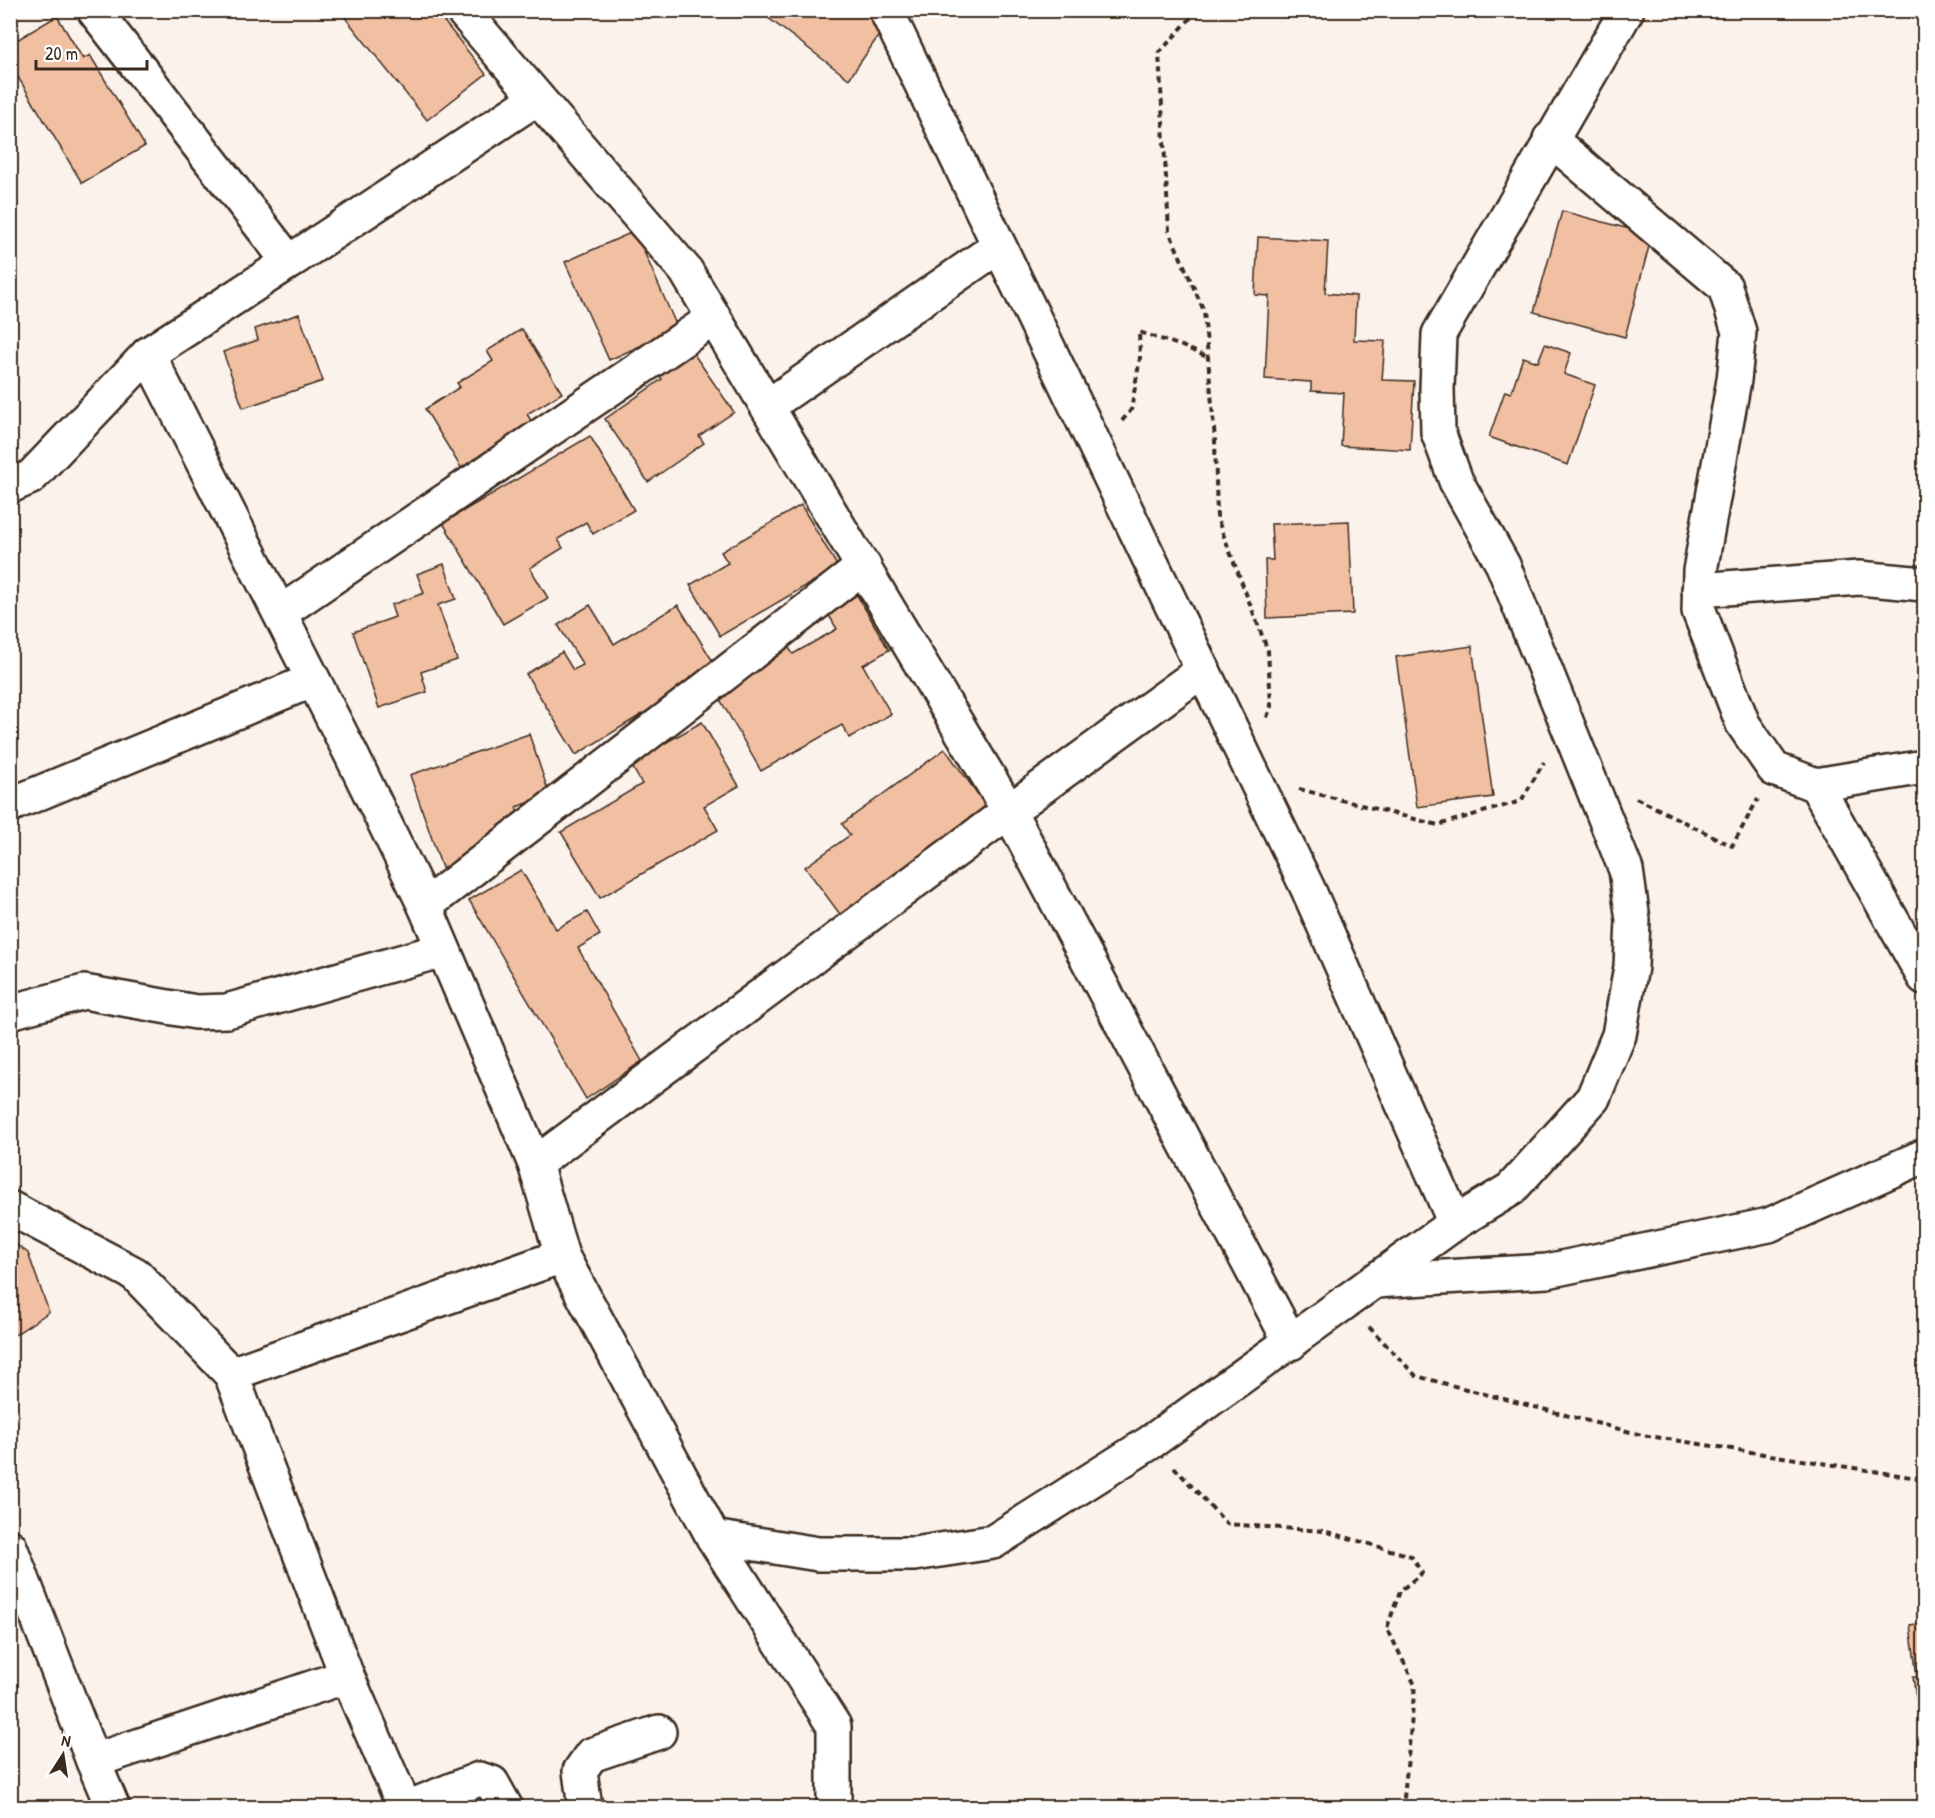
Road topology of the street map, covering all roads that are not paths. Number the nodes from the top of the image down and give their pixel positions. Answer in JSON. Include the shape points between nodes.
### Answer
{"nodes":[{"id":1,"x":94,"y":10,"type":"edge"},
{"id":2,"x":462,"y":10,"type":"edge"},
{"id":3,"x":886,"y":10,"type":"edge"},
{"id":4,"x":1627,"y":10,"type":"edge"},
{"id":5,"x":537,"y":98,"type":"junction"},
{"id":6,"x":1551,"y":139,"type":"junction"},
{"id":7,"x":999,"y":246,"type":"junction"},
{"id":8,"x":289,"y":262,"type":"junction"},
{"id":9,"x":714,"y":318,"type":"junction"},
{"id":10,"x":148,"y":354,"type":"junction"},
{"id":11,"x":768,"y":406,"type":"junction"},
{"id":12,"x":10,"y":486,"type":"edge"},
{"id":13,"x":864,"y":566,"type":"junction"},
{"id":14,"x":1924,"y":584,"type":"edge"},
{"id":15,"x":1699,"y":590,"type":"junction"},
{"id":16,"x":280,"y":613,"type":"junction"},
{"id":17,"x":1203,"y":670,"type":"junction"},
{"id":18,"x":313,"y":680,"type":"junction"},
{"id":19,"x":1924,"y":767,"type":"edge"},
{"id":20,"x":1816,"y":785,"type":"junction"},
{"id":21,"x":10,"y":805,"type":"edge"},
{"id":22,"x":1009,"y":811,"type":"junction"},
{"id":23,"x":425,"y":906,"type":"junction"},
{"id":24,"x":443,"y":950,"type":"junction"},
{"id":25,"x":1924,"y":977,"type":"edge"},
{"id":26,"x":10,"y":1012,"type":"edge"},
{"id":27,"x":1924,"y":1156,"type":"edge"},
{"id":28,"x":534,"y":1164,"type":"junction"},
{"id":29,"x":10,"y":1208,"type":"edge"},
{"id":30,"x":1455,"y":1223,"type":"junction"},
{"id":31,"x":562,"y":1256,"type":"junction"},
{"id":32,"x":1375,"y":1281,"type":"junction"},
{"id":33,"x":1291,"y":1342,"type":"junction"},
{"id":34,"x":231,"y":1374,"type":"junction"},
{"id":35,"x":712,"y":1537,"type":"junction"},
{"id":36,"x":10,"y":1547,"type":"edge"},
{"id":37,"x":348,"y":1676,"type":"junction"},
{"id":38,"x":659,"y":1732,"type":"dead end"},
{"id":39,"x":93,"y":1761,"type":"junction"},
{"id":40,"x":113,"y":1808,"type":"edge"},
{"id":41,"x":406,"y":1808,"type":"edge"},
{"id":42,"x":506,"y":1808,"type":"edge"},
{"id":43,"x":585,"y":1808,"type":"edge"},
{"id":44,"x":834,"y":1808,"type":"edge"}],
"edges":[{"from":1,"to":8,"type":"street"},
{"from":2,"to":5,"type":"street"},
{"from":3,"to":7,"type":"street"},
{"from":4,"to":6,"type":"street"},
{"from":5,"to":8,"type":"street"},
{"from":5,"to":9,"type":"street","via":[[686,272]]},
{"from":6,"to":15,"type":"street","via":[[1725,288],[1739,332]]},
{"from":6,"to":30,"type":"street","via":[[1439,334],[1438,432],[1456,481],[1503,565],[1626,870],[1633,920],[1631,967],[1619,1035],[1593,1098],[1510,1189]]},
{"from":7,"to":11,"type":"street"},
{"from":7,"to":17,"type":"street"},
{"from":8,"to":10,"type":"street"},
{"from":9,"to":11,"type":"street"},
{"from":9,"to":16,"type":"street"},
{"from":10,"to":12,"type":"street","via":[[31,477]]},
{"from":10,"to":16,"type":"street"},
{"from":11,"to":13,"type":"street"},
{"from":13,"to":22,"type":"street"},
{"from":13,"to":23,"type":"street"},
{"from":14,"to":15,"type":"street","via":[[1859,578]]},
{"from":15,"to":20,"type":"street","via":[[1699,611],[1743,724],[1774,769]]},
{"from":16,"to":18,"type":"street"},
{"from":17,"to":22,"type":"street"},
{"from":17,"to":30,"type":"street","via":[[1308,889]]},
{"from":18,"to":21,"type":"street"},
{"from":18,"to":23,"type":"street"},
{"from":19,"to":20,"type":"street"},
{"from":20,"to":25,"type":"street"},
{"from":22,"to":28,"type":"street"},
{"from":22,"to":33,"type":"street"},
{"from":23,"to":24,"type":"street"},
{"from":24,"to":26,"type":"street","via":[[227,1011],[196,1012],[84,992]]},
{"from":24,"to":28,"type":"street"},
{"from":27,"to":32,"type":"street","via":[[1768,1225],[1547,1271]]},
{"from":28,"to":31,"type":"street"},
{"from":29,"to":34,"type":"street","via":[[135,1274]]},
{"from":30,"to":32,"type":"street"},
{"from":31,"to":34,"type":"street"},
{"from":31,"to":35,"type":"street"},
{"from":32,"to":33,"type":"street"},
{"from":33,"to":35,"type":"street","via":[[1151,1442],[993,1542],[914,1554],[818,1554]]},
{"from":34,"to":37,"type":"street"},
{"from":35,"to":44,"type":"street","via":[[834,1726]]},
{"from":36,"to":39,"type":"street"},
{"from":37,"to":39,"type":"street"},
{"from":37,"to":41,"type":"street"},
{"from":38,"to":43,"type":"street","via":[[591,1755],[580,1771]]},
{"from":39,"to":40,"type":"street"},
{"from":41,"to":42,"type":"street","via":[[479,1779],[492,1783]]}]}
